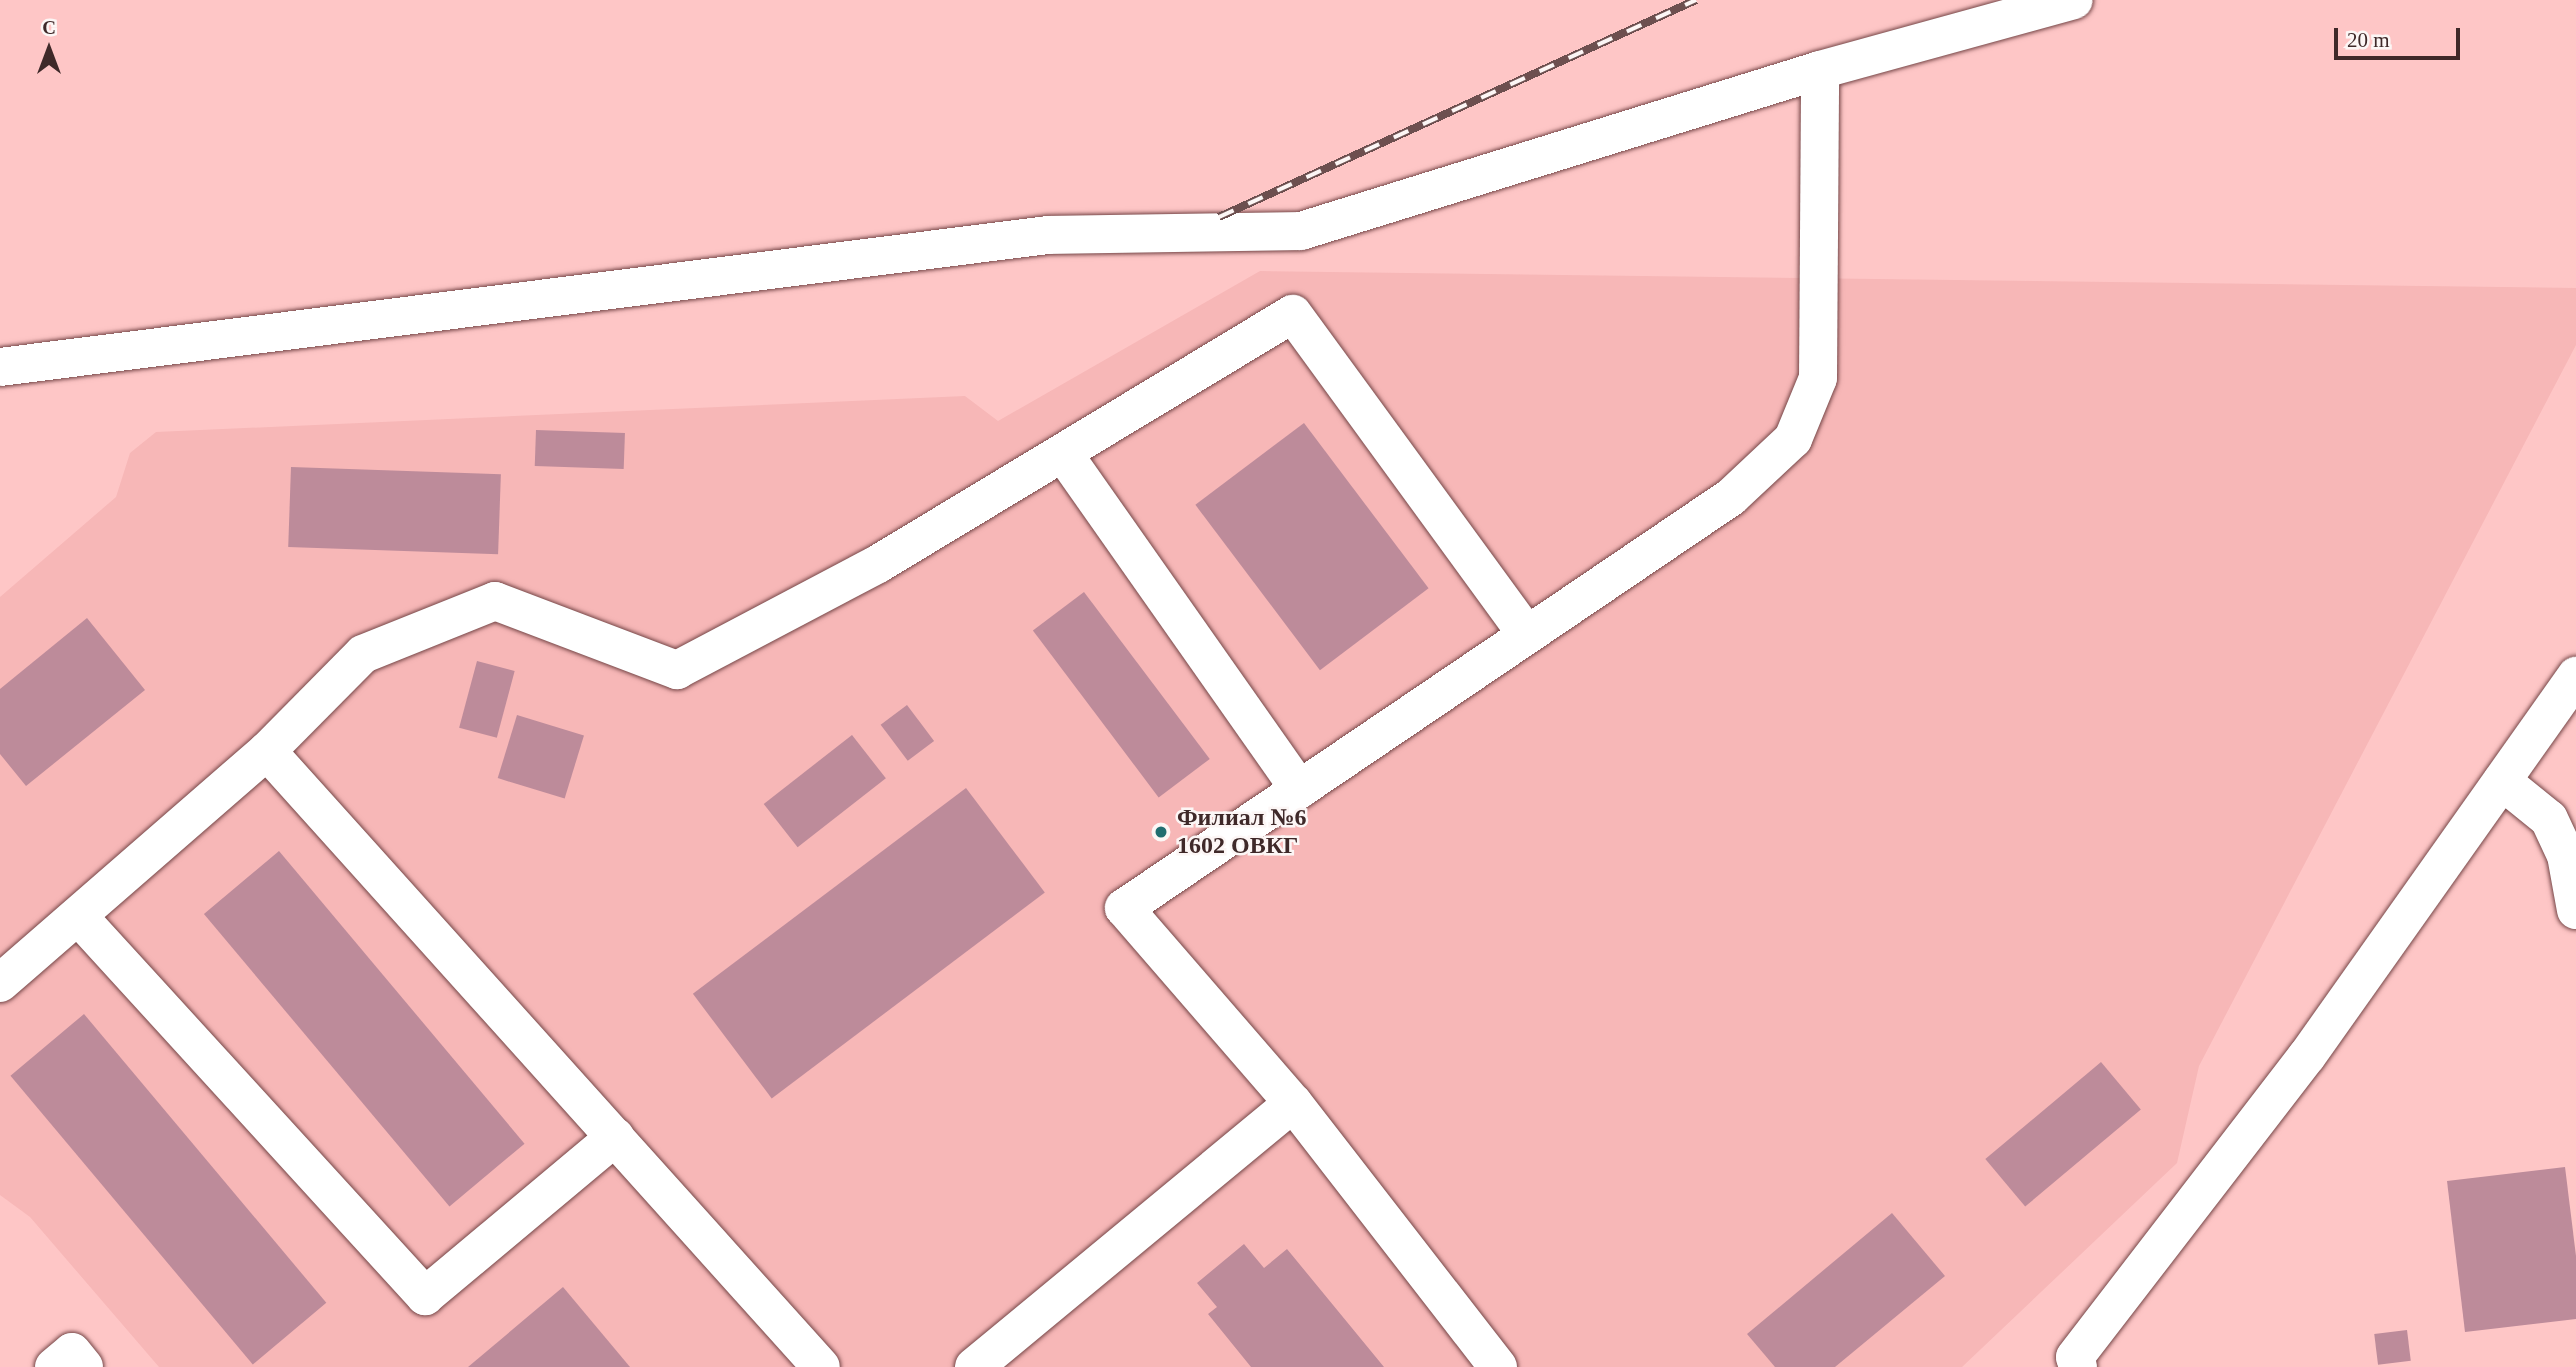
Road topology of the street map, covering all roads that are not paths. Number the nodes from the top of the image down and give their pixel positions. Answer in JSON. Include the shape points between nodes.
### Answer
{"nodes":[{"id":1,"x":2074,"y":0,"type":"edge"},
{"id":2,"x":1820,"y":70,"type":"junction"},
{"id":3,"x":0,"y":367,"type":"edge"},
{"id":4,"x":1063,"y":453,"type":"junction"},
{"id":5,"x":1527,"y":634,"type":"junction"},
{"id":6,"x":2576,"y":676,"type":"edge"},
{"id":7,"x":267,"y":751,"type":"junction"},
{"id":8,"x":2502,"y":781,"type":"junction"},
{"id":9,"x":1299,"y":789,"type":"junction"},
{"id":10,"x":2576,"y":909,"type":"edge"},
{"id":11,"x":78,"y":916,"type":"junction"},
{"id":12,"x":0,"y":983,"type":"edge"},
{"id":13,"x":1293,"y":1103,"type":"junction"},
{"id":14,"x":615,"y":1138,"type":"junction"},
{"id":15,"x":54,"y":1367,"type":"edge"},
{"id":16,"x":84,"y":1367,"type":"edge"},
{"id":17,"x":821,"y":1367,"type":"edge"},
{"id":18,"x":974,"y":1367,"type":"edge"},
{"id":19,"x":1498,"y":1367,"type":"edge"},
{"id":20,"x":2078,"y":1367,"type":"edge"}],
"edges":[{"from":1,"to":2,"type":"street"},
{"from":2,"to":3,"type":"street","via":[[1301,231],[1048,235]]},
{"from":2,"to":5,"type":"street","via":[[1818,378],[1793,439],[1731,496]]},
{"from":4,"to":5,"type":"street","via":[[1293,314]]},
{"from":4,"to":7,"type":"street","via":[[878,564],[677,670],[495,601],[363,654]]},
{"from":4,"to":9,"type":"street"},
{"from":5,"to":9,"type":"street"},
{"from":6,"to":8,"type":"street"},
{"from":7,"to":11,"type":"street"},
{"from":7,"to":14,"type":"street"},
{"from":8,"to":10,"type":"street","via":[[2549,819],[2566,855]]},
{"from":8,"to":20,"type":"street","via":[[2307,1056],[2075,1357]]},
{"from":9,"to":13,"type":"street","via":[[1124,908]]},
{"from":11,"to":12,"type":"street"},
{"from":11,"to":14,"type":"street","via":[[425,1296]]},
{"from":13,"to":18,"type":"street"},
{"from":13,"to":19,"type":"street"},
{"from":14,"to":17,"type":"street"},
{"from":15,"to":16,"type":"street","via":[[72,1352]]}]}
